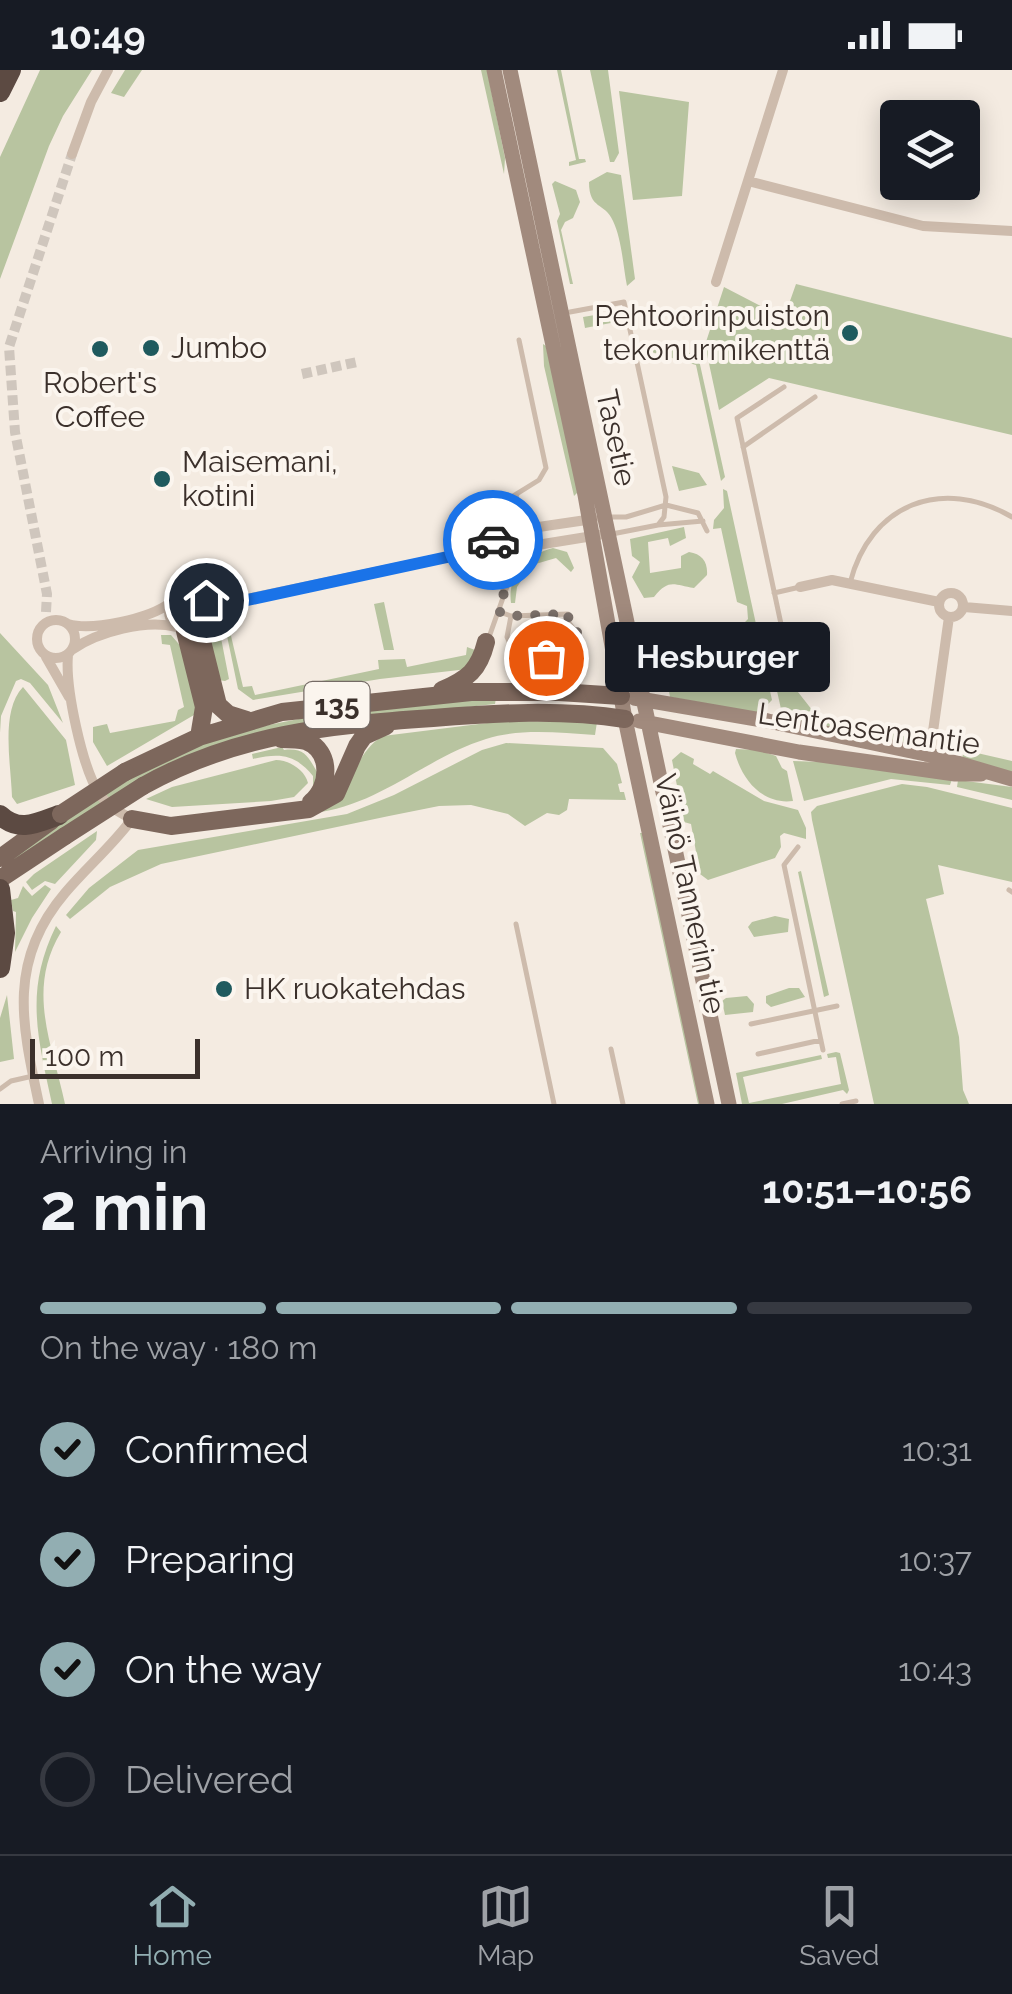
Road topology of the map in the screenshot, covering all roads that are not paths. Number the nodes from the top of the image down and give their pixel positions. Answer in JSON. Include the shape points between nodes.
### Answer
{"nodes":[{"id":1,"x":108,"y":70,"type":"edge"},
{"id":2,"x":494,"y":70,"type":"edge"},
{"id":3,"x":510,"y":70,"type":"edge"},
{"id":4,"x":783,"y":70,"type":"edge"},
{"id":5,"x":72,"y":154,"type":"tunnel mouth"},
{"id":6,"x":748,"y":182,"type":"junction"},
{"id":7,"x":1012,"y":231,"type":"edge"},
{"id":8,"x":716,"y":282,"type":"dead end"},
{"id":9,"x":570,"y":312,"type":"dead end"},
{"id":10,"x":519,"y":340,"type":"dead end"},
{"id":11,"x":784,"y":386,"type":"dead end"},
{"id":12,"x":815,"y":397,"type":"dead end"},
{"id":13,"x":743,"y":447,"type":"junction"},
{"id":14,"x":518,"y":492,"type":"junction"},
{"id":15,"x":666,"y":505,"type":"junction"},
{"id":16,"x":1012,"y":516,"type":"edge"},
{"id":17,"x":703,"y":521,"type":"junction"},
{"id":18,"x":595,"y":524,"type":"junction"},
{"id":19,"x":658,"y":525,"type":"junction"},
{"id":20,"x":521,"y":526,"type":"junction"},
{"id":21,"x":707,"y":531,"type":"dead end"},
{"id":22,"x":496,"y":532,"type":"junction"},
{"id":23,"x":609,"y":535,"type":"junction"},
{"id":24,"x":531,"y":546,"type":"junction"},
{"id":25,"x":452,"y":556,"type":"junction"},
{"id":26,"x":498,"y":556,"type":"junction"},
{"id":27,"x":516,"y":561,"type":"junction"},
{"id":28,"x":850,"y":583,"type":"junction"},
{"id":29,"x":800,"y":587,"type":"joint"},
{"id":30,"x":504,"y":592,"type":"junction"},
{"id":31,"x":774,"y":593,"type":"junction"},
{"id":32,"x":206,"y":600,"type":"junction"},
{"id":33,"x":238,"y":602,"type":"junction"},
{"id":34,"x":939,"y":602,"type":"junction"},
{"id":35,"x":170,"y":603,"type":"junction"},
{"id":36,"x":964,"y":607,"type":"junction"},
{"id":37,"x":1012,"y":611,"type":"edge"},
{"id":38,"x":500,"y":612,"type":"junction"},
{"id":39,"x":510,"y":616,"type":"junction"},
{"id":40,"x":949,"y":617,"type":"junction"},
{"id":41,"x":66,"y":623,"type":"junction"},
{"id":42,"x":192,"y":626,"type":"junction"},
{"id":43,"x":486,"y":642,"type":"joint"},
{"id":44,"x":70,"y":652,"type":"junction"},
{"id":45,"x":787,"y":652,"type":"dead end"},
{"id":46,"x":46,"y":656,"type":"junction"},
{"id":47,"x":427,"y":696,"type":"junction"},
{"id":48,"x":620,"y":696,"type":"junction"},
{"id":49,"x":643,"y":700,"type":"junction"},
{"id":50,"x":74,"y":707,"type":"junction"},
{"id":51,"x":625,"y":719,"type":"junction"},
{"id":52,"x":248,"y":720,"type":"junction"},
{"id":53,"x":403,"y":720,"type":"junction"},
{"id":54,"x":646,"y":722,"type":"junction"},
{"id":55,"x":198,"y":738,"type":"junction"},
{"id":56,"x":256,"y":741,"type":"junction"},
{"id":57,"x":929,"y":762,"type":"junction"},
{"id":58,"x":1012,"y":779,"type":"edge"},
{"id":59,"x":292,"y":811,"type":"junction"},
{"id":60,"x":0,"y":814,"type":"edge"},
{"id":61,"x":132,"y":819,"type":"junction"},
{"id":62,"x":61,"y":821,"type":"junction"},
{"id":63,"x":798,"y":847,"type":"dead end"},
{"id":64,"x":0,"y":858,"type":"edge"},
{"id":65,"x":0,"y":879,"type":"edge"},
{"id":66,"x":0,"y":889,"type":"edge"},
{"id":67,"x":516,"y":924,"type":"dead end"},
{"id":68,"x":0,"y":968,"type":"edge"},
{"id":69,"x":837,"y":1006,"type":"dead end"},
{"id":70,"x":815,"y":1011,"type":"junction"},
{"id":71,"x":751,"y":1024,"type":"dead end"},
{"id":72,"x":821,"y":1040,"type":"junction"},
{"id":73,"x":611,"y":1049,"type":"dead end"},
{"id":74,"x":824,"y":1050,"type":"dead end"},
{"id":75,"x":758,"y":1054,"type":"dead end"},
{"id":76,"x":33,"y":1076,"type":"junction"},
{"id":77,"x":0,"y":1090,"type":"edge"},
{"id":78,"x":856,"y":1101,"type":"dead end"},
{"id":79,"x":38,"y":1104,"type":"edge"},
{"id":80,"x":554,"y":1104,"type":"edge"},
{"id":81,"x":623,"y":1104,"type":"edge"},
{"id":82,"x":708,"y":1104,"type":"edge"},
{"id":83,"x":729,"y":1104,"type":"edge"},
{"id":84,"x":842,"y":1104,"type":"edge"}],
"edges":[{"from":1,"to":5,"type":"street"},
{"from":2,"to":18,"type":"main road","name":"Tasetie"},
{"from":3,"to":18,"type":"main road","name":"Tasetie"},
{"from":4,"to":6,"type":"street"},
{"from":6,"to":7,"type":"street","via":[[923,226]]},
{"from":6,"to":8,"type":"street"},
{"from":9,"to":15,"type":"lane","via":[[624,302]]},
{"from":10,"to":14,"type":"lane","via":[[546,468]]},
{"from":11,"to":13,"type":"lane","via":[[737,418]]},
{"from":12,"to":13,"type":"lane"},
{"from":13,"to":31,"type":"lane"},
{"from":14,"to":20,"type":"lane","via":[[513,506]]},
{"from":14,"to":22,"type":"lane","via":[[502,503]]},
{"from":15,"to":17,"type":"lane","via":[[698,512]]},
{"from":15,"to":18,"type":"lane"},
{"from":15,"to":19,"type":"lane"},
{"from":16,"to":28,"type":"lane","via":[[967,498],[918,502],[862,545]]},
{"from":17,"to":19,"type":"lane"},
{"from":17,"to":21,"type":"lane"},
{"from":18,"to":20,"type":"street"},
{"from":18,"to":23,"type":"main road","name":"Tasetie"},
{"from":18,"to":24,"type":"street"},
{"from":18,"to":48,"type":"main road","name":"Tasetie"},
{"from":19,"to":23,"type":"lane"},
{"from":20,"to":22,"type":"street"},
{"from":20,"to":24,"type":"street"},
{"from":22,"to":25,"type":"street"},
{"from":22,"to":26,"type":"street"},
{"from":23,"to":49,"type":"main road","name":"Tasetie"},
{"from":24,"to":27,"type":"street"},
{"from":25,"to":26,"type":"street"},
{"from":25,"to":33,"type":"street"},
{"from":26,"to":27,"type":"street"},
{"from":26,"to":30,"type":"lane"},
{"from":27,"to":30,"type":"lane"},
{"from":28,"to":29,"type":"street"},
{"from":28,"to":34,"type":"street"},
{"from":29,"to":31,"type":"lane"},
{"from":30,"to":38,"type":"lane"},
{"from":31,"to":45,"type":"lane"},
{"from":32,"to":33,"type":"street"},
{"from":32,"to":35,"type":"street","via":[[189,590]]},
{"from":32,"to":42,"type":"street"},
{"from":33,"to":42,"type":"street"},
{"from":34,"to":36,"type":"street","via":[[953,592]]},
{"from":34,"to":40,"type":"street"},
{"from":35,"to":41,"type":"street","via":[[152,614],[96,626]]},
{"from":35,"to":42,"type":"street","via":[[169,614]]},
{"from":36,"to":37,"type":"street"},
{"from":36,"to":40,"type":"street"},
{"from":38,"to":39,"type":"lane"},
{"from":38,"to":43,"type":"lane"},
{"from":39,"to":39,"type":"lane","via":[[568,614],[582,638],[580,651],[573,658],[516,657],[507,637]]},
{"from":40,"to":57,"type":"street"},
{"from":41,"to":44,"type":"street","via":[[75,636]]},
{"from":41,"to":46,"type":"street","via":[[50,614],[36,634]]},
{"from":42,"to":44,"type":"street","via":[[135,628],[85,641]]},
{"from":42,"to":52,"type":"main road","via":[[218,705]]},
{"from":42,"to":55,"type":"main road","via":[[204,707]]},
{"from":43,"to":47,"type":"main road","via":[[471,675]]},
{"from":44,"to":46,"type":"street"},
{"from":44,"to":50,"type":"street"},
{"from":46,"to":50,"type":"street"},
{"from":47,"to":48,"type":"main road","name":"Lentoasemantie","number":"135"},
{"from":47,"to":52,"type":"main road","name":"Lentoasemantie","number":"135"},
{"from":48,"to":49,"type":"main road","name":"Lentoasemantie","number":"135"},
{"from":48,"to":51,"type":"main road","name":"Väinö Tannerin tie"},
{"from":49,"to":54,"type":"main road","name":"Väinö Tannerin tie"},
{"from":49,"to":57,"type":"main road","name":"Lentoasemantie","number":"135","via":[[768,721]]},
{"from":50,"to":61,"type":"street","via":[[91,777],[113,809]]},
{"from":51,"to":53,"type":"main road","name":"Lentoasemantie","number":"135","via":[[511,712]]},
{"from":51,"to":54,"type":"main road","name":"Lentoasemantie","number":"135"},
{"from":51,"to":82,"type":"main road","name":"Väinö Tannerin tie"},
{"from":52,"to":55,"type":"main road","name":"Lentoasemantie","number":"135"},
{"from":53,"to":56,"type":"main road","name":"Lentoasemantie","number":"135","via":[[304,729]]},
{"from":53,"to":59,"type":"main road","via":[[364,736],[336,794]]},
{"from":54,"to":57,"type":"main road","name":"Lentoasemantie","number":"135","via":[[799,752]]},
{"from":54,"to":83,"type":"main road","name":"Väinö Tannerin tie"},
{"from":55,"to":62,"type":"main road","name":"Lentoasemantie","number":"135","bridge":true,"via":[[125,772]]},
{"from":56,"to":59,"type":"main road","via":[[295,739],[320,752],[324,788]]},
{"from":56,"to":62,"type":"main road","name":"Lentoasemantie","number":"135","bridge":true,"via":[[180,766]]},
{"from":57,"to":58,"type":"main road","name":"Lentoasemantie","number":"135"},
{"from":59,"to":61,"type":"main road","via":[[172,826]]},
{"from":60,"to":62,"type":"highway","via":[[14,825]]},
{"from":61,"to":76,"type":"street","via":[[62,896],[33,946],[22,1008]]},
{"from":62,"to":64,"type":"main road","name":"Lentoasemantie","number":"135"},
{"from":62,"to":65,"type":"main road","name":"Lentoasemantie","number":"135"},
{"from":63,"to":70,"type":"lane","via":[[784,865]]},
{"from":66,"to":68,"type":"highway"},
{"from":67,"to":80,"type":"lane"},
{"from":69,"to":70,"type":"lane"},
{"from":70,"to":71,"type":"lane"},
{"from":70,"to":72,"type":"lane"},
{"from":72,"to":74,"type":"lane"},
{"from":72,"to":75,"type":"lane"},
{"from":73,"to":81,"type":"lane"},
{"from":76,"to":77,"type":"lane"},
{"from":76,"to":79,"type":"street"},
{"from":78,"to":84,"type":"lane"}]}
